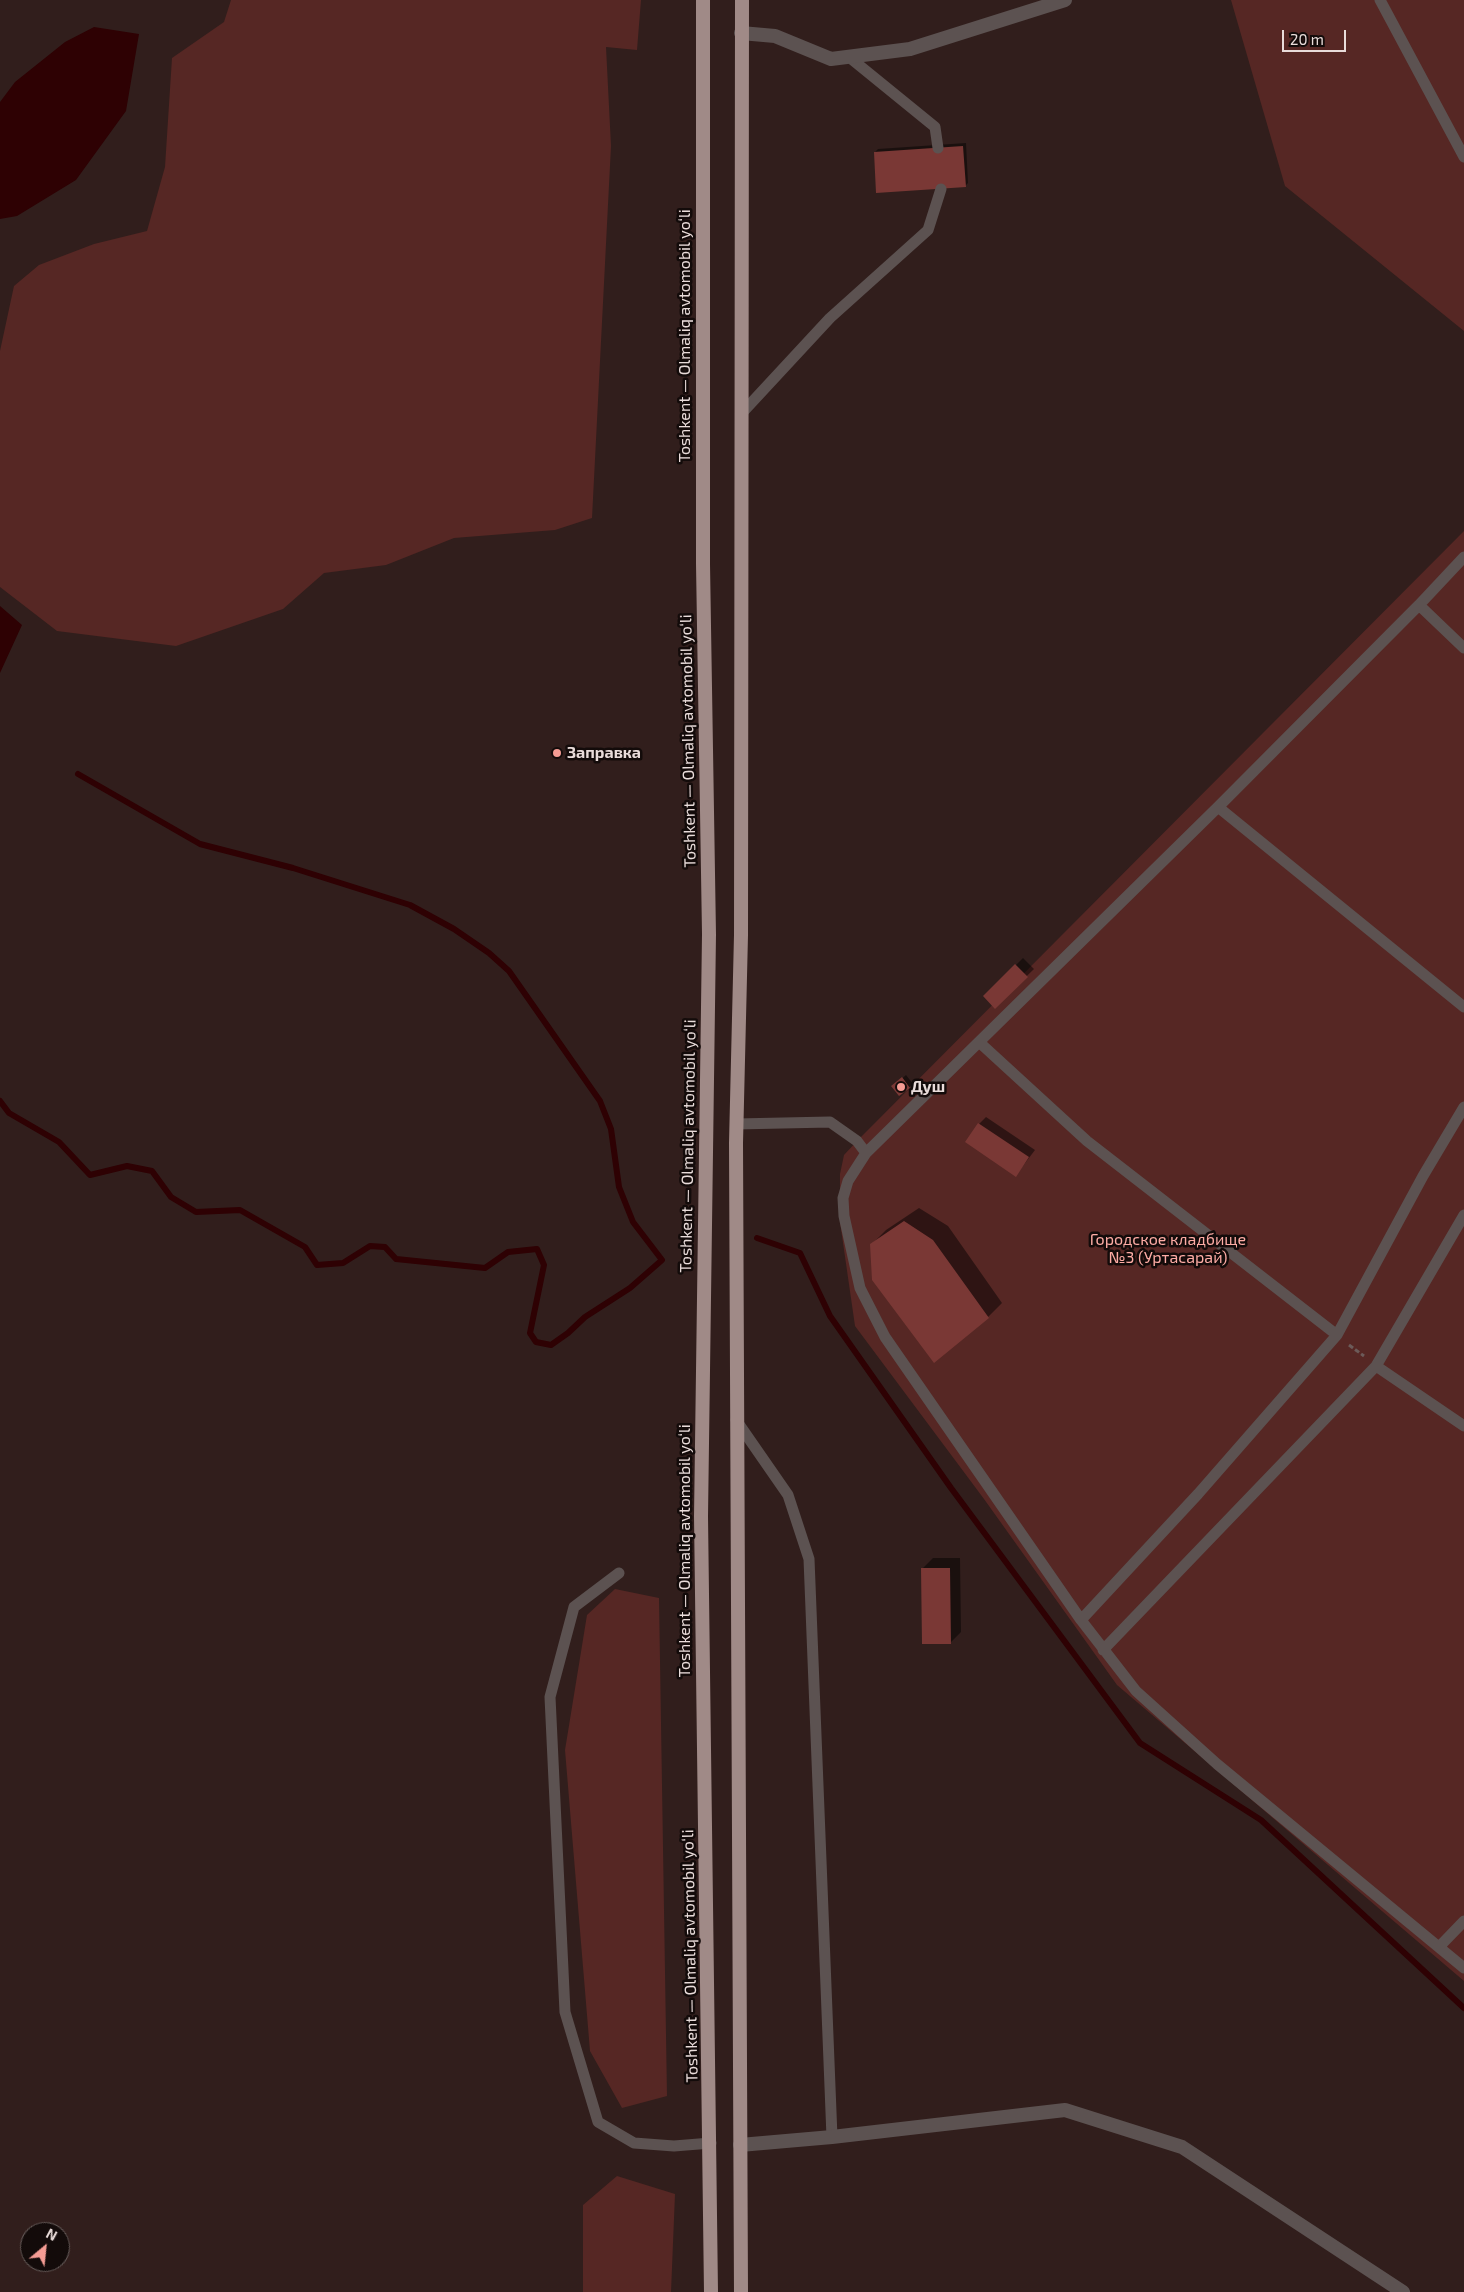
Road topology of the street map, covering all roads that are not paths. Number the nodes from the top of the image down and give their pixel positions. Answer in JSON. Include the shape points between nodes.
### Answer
{"nodes":[{"id":1,"x":703,"y":0,"type":"edge"},
{"id":2,"x":742,"y":0,"type":"edge"},
{"id":3,"x":1065,"y":0,"type":"edge"},
{"id":4,"x":1380,"y":0,"type":"edge"},
{"id":5,"x":741,"y":33,"type":"junction"},
{"id":6,"x":849,"y":57,"type":"junction"},
{"id":7,"x":938,"y":148,"type":"dead end"},
{"id":8,"x":1464,"y":157,"type":"edge"},
{"id":9,"x":941,"y":188,"type":"dead end"},
{"id":10,"x":741,"y":414,"type":"junction"},
{"id":11,"x":1464,"y":557,"type":"edge"},
{"id":12,"x":1419,"y":605,"type":"junction"},
{"id":13,"x":1464,"y":648,"type":"edge"},
{"id":14,"x":1218,"y":807,"type":"junction"},
{"id":15,"x":1464,"y":1007,"type":"edge"},
{"id":16,"x":979,"y":1042,"type":"junction"},
{"id":17,"x":1464,"y":1108,"type":"edge"},
{"id":18,"x":736,"y":1124,"type":"junction"},
{"id":19,"x":866,"y":1153,"type":"junction"},
{"id":20,"x":1464,"y":1215,"type":"edge"},
{"id":21,"x":1337,"y":1335,"type":"junction"},
{"id":22,"x":1376,"y":1366,"type":"junction"},
{"id":23,"x":736,"y":1420,"type":"junction"},
{"id":24,"x":1464,"y":1426,"type":"edge"},
{"id":25,"x":619,"y":1573,"type":"dead end"},
{"id":26,"x":1080,"y":1620,"type":"junction"},
{"id":27,"x":1103,"y":1650,"type":"junction"},
{"id":28,"x":1464,"y":1921,"type":"edge"},
{"id":29,"x":1439,"y":1947,"type":"junction"},
{"id":30,"x":1464,"y":1968,"type":"edge"},
{"id":31,"x":832,"y":2137,"type":"junction"},
{"id":32,"x":711,"y":2143,"type":"junction"},
{"id":33,"x":740,"y":2145,"type":"junction"},
{"id":34,"x":711,"y":2292,"type":"edge"},
{"id":35,"x":741,"y":2292,"type":"edge"},
{"id":36,"x":1403,"y":2292,"type":"edge"}],
"edges":[{"from":1,"to":32,"type":"highway","name":"Toshkent — Olmaliq avtomobil yo‘li","via":[[703,564],[709,934],[701,1516]]},
{"from":2,"to":5,"type":"highway"},
{"from":3,"to":6,"type":"street","via":[[910,49]]},
{"from":4,"to":8,"type":"lane"},
{"from":5,"to":6,"type":"street","via":[[775,36],[831,59]]},
{"from":5,"to":10,"type":"highway"},
{"from":6,"to":7,"type":"lane","via":[[935,127]]},
{"from":9,"to":10,"type":"lane","via":[[928,230],[830,318]]},
{"from":10,"to":18,"type":"highway","via":[[741,935]]},
{"from":11,"to":12,"type":"lane"},
{"from":12,"to":13,"type":"lane"},
{"from":12,"to":14,"type":"lane"},
{"from":14,"to":15,"type":"lane"},
{"from":14,"to":16,"type":"lane"},
{"from":16,"to":19,"type":"lane"},
{"from":16,"to":21,"type":"lane","via":[[1087,1141]]},
{"from":17,"to":21,"type":"lane","via":[[1423,1176]]},
{"from":18,"to":19,"type":"lane","via":[[830,1122],[857,1140]]},
{"from":18,"to":23,"type":"highway"},
{"from":19,"to":26,"type":"lane","via":[[848,1181],[843,1198],[860,1288],[885,1337]]},
{"from":20,"to":22,"type":"lane"},
{"from":21,"to":26,"type":"lane","via":[[1198,1494]]},
{"from":22,"to":24,"type":"lane"},
{"from":22,"to":27,"type":"lane"},
{"from":23,"to":31,"type":"lane","via":[[788,1495],[809,1559]]},
{"from":23,"to":33,"type":"highway"},
{"from":25,"to":32,"type":"lane","via":[[574,1608],[550,1697],[565,2012],[598,2122],[634,2143],[674,2146]]},
{"from":26,"to":27,"type":"lane"},
{"from":27,"to":29,"type":"lane","via":[[1136,1692]]},
{"from":28,"to":29,"type":"lane"},
{"from":29,"to":30,"type":"lane"},
{"from":31,"to":33,"type":"street"},
{"from":31,"to":36,"type":"street","via":[[1065,2110],[1182,2147]]},
{"from":32,"to":34,"type":"highway","name":"Toshkent — Olmaliq avtomobil yo‘li"},
{"from":33,"to":35,"type":"highway"}]}
